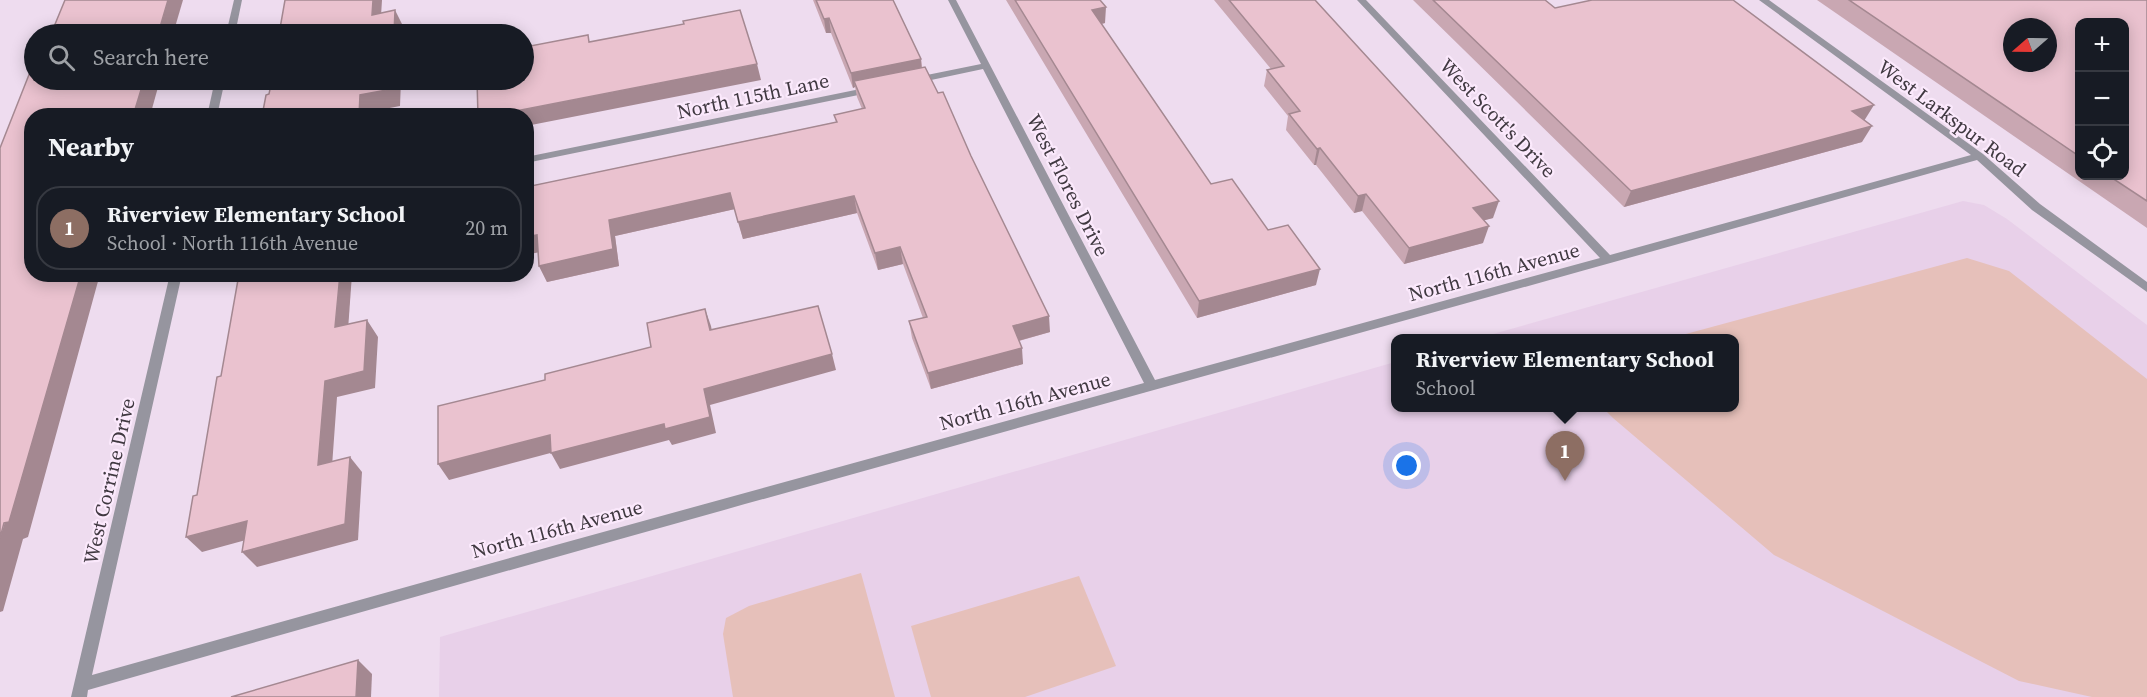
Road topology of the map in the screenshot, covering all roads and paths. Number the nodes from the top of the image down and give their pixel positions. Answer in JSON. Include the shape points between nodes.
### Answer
{"nodes":[{"id":1,"x":238,"y":0,"type":"edge"},
{"id":2,"x":952,"y":0,"type":"edge"},
{"id":3,"x":1361,"y":0,"type":"edge"},
{"id":4,"x":1763,"y":0,"type":"edge"},
{"id":5,"x":232,"y":24,"type":"edge"},
{"id":6,"x":986,"y":66,"type":"junction"},
{"id":7,"x":906,"y":83,"type":"edge"},
{"id":8,"x":883,"y":87,"type":"edge"},
{"id":9,"x":218,"y":90,"type":"edge"},
{"id":10,"x":214,"y":108,"type":"edge"},
{"id":11,"x":1979,"y":156,"type":"junction"},
{"id":12,"x":534,"y":158,"type":"edge"},
{"id":13,"x":1609,"y":261,"type":"junction"},
{"id":14,"x":174,"y":282,"type":"edge"},
{"id":15,"x":2147,"y":288,"type":"edge"},
{"id":16,"x":1152,"y":387,"type":"junction"},
{"id":17,"x":81,"y":691,"type":"edge"}],
"edges":[{"from":1,"to":5,"type":"street"},
{"from":2,"to":6,"type":"street","name":"West Flores Drive"},
{"from":3,"to":13,"type":"street","name":"West Scott's Drive"},
{"from":4,"to":11,"type":"street","name":"West Larkspur Road"},
{"from":6,"to":7,"type":"street"},
{"from":6,"to":16,"type":"street","name":"West Flores Drive"},
{"from":8,"to":12,"type":"street","name":"North 115th Lane"},
{"from":9,"to":10,"type":"street"},
{"from":11,"to":13,"type":"street","name":"North 116th Avenue"},
{"from":11,"to":15,"type":"street","name":"West Larkspur Road","via":[[2036,207]]},
{"from":13,"to":16,"type":"street","name":"North 116th Avenue"},
{"from":14,"to":17,"type":"street","name":"West Corrine Drive"},
{"from":16,"to":17,"type":"street","name":"North 116th Avenue","via":[[442,581]]}]}
